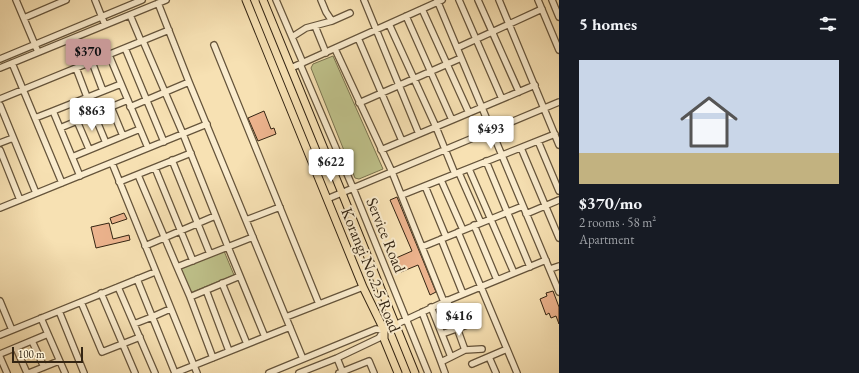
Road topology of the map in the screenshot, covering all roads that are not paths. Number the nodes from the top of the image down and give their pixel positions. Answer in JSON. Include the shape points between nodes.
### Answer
{"nodes":[{"id":1,"x":16,"y":0,"type":"edge"},
{"id":2,"x":66,"y":0,"type":"edge"},
{"id":3,"x":95,"y":0,"type":"edge"},
{"id":4,"x":142,"y":0,"type":"edge"},
{"id":5,"x":166,"y":0,"type":"edge"},
{"id":6,"x":246,"y":0,"type":"edge"},
{"id":7,"x":263,"y":0,"type":"edge"},
{"id":8,"x":276,"y":0,"type":"edge"},
{"id":9,"x":321,"y":0,"type":"edge"},
{"id":10,"x":364,"y":0,"type":"edge"},
{"id":11,"x":459,"y":0,"type":"edge"},
{"id":12,"x":478,"y":0,"type":"edge"},
{"id":13,"x":500,"y":0,"type":"edge"},
{"id":14,"x":538,"y":0,"type":"edge"},
{"id":15,"x":552,"y":0,"type":"edge"},
{"id":16,"x":439,"y":1,"type":"edge"},
{"id":17,"x":158,"y":3,"type":"junction"},
{"id":18,"x":422,"y":9,"type":"junction"},
{"id":19,"x":542,"y":9,"type":"junction"},
{"id":20,"x":350,"y":13,"type":"dead end"},
{"id":21,"x":130,"y":15,"type":"junction"},
{"id":22,"x":102,"y":16,"type":"junction"},
{"id":23,"x":406,"y":16,"type":"junction"},
{"id":24,"x":559,"y":17,"type":"edge"},
{"id":25,"x":24,"y":18,"type":"junction"},
{"id":26,"x":332,"y":21,"type":"junction"},
{"id":27,"x":389,"y":24,"type":"junction"},
{"id":28,"x":510,"y":24,"type":"junction"},
{"id":29,"x":105,"y":25,"type":"junction"},
{"id":30,"x":315,"y":26,"type":"junction"},
{"id":31,"x":169,"y":30,"type":"junction"},
{"id":32,"x":376,"y":30,"type":"junction"},
{"id":33,"x":493,"y":32,"type":"junction"},
{"id":34,"x":292,"y":37,"type":"junction"},
{"id":35,"x":358,"y":38,"type":"junction"},
{"id":36,"x":476,"y":40,"type":"junction"},
{"id":37,"x":142,"y":41,"type":"junction"},
{"id":38,"x":35,"y":44,"type":"junction"},
{"id":39,"x":214,"y":45,"type":"dead end"},
{"id":40,"x":125,"y":48,"type":"junction"},
{"id":41,"x":458,"y":48,"type":"junction"},
{"id":42,"x":334,"y":49,"type":"junction"},
{"id":43,"x":559,"y":50,"type":"edge"},
{"id":44,"x":38,"y":52,"type":"junction"},
{"id":45,"x":326,"y":52,"type":"junction"},
{"id":46,"x":109,"y":55,"type":"junction"},
{"id":47,"x":462,"y":58,"type":"junction"},
{"id":48,"x":0,"y":59,"type":"edge"},
{"id":49,"x":92,"y":62,"type":"junction"},
{"id":50,"x":12,"y":63,"type":"junction"},
{"id":51,"x":302,"y":63,"type":"junction"},
{"id":52,"x":447,"y":64,"type":"junction"},
{"id":53,"x":0,"y":68,"type":"edge"},
{"id":54,"x":76,"y":68,"type":"junction"},
{"id":55,"x":291,"y":68,"type":"junction"},
{"id":56,"x":431,"y":71,"type":"junction"},
{"id":57,"x":414,"y":79,"type":"junction"},
{"id":58,"x":189,"y":82,"type":"junction"},
{"id":59,"x":121,"y":84,"type":"junction"},
{"id":60,"x":399,"y":85,"type":"junction"},
{"id":61,"x":535,"y":85,"type":"junction"},
{"id":62,"x":24,"y":90,"type":"junction"},
{"id":63,"x":103,"y":91,"type":"junction"},
{"id":64,"x":165,"y":92,"type":"junction"},
{"id":65,"x":519,"y":92,"type":"junction"},
{"id":66,"x":381,"y":93,"type":"junction"},
{"id":67,"x":87,"y":97,"type":"junction"},
{"id":68,"x":0,"y":99,"type":"edge"},
{"id":69,"x":502,"y":99,"type":"junction"},
{"id":70,"x":128,"y":100,"type":"junction"},
{"id":71,"x":147,"y":100,"type":"junction"},
{"id":72,"x":559,"y":102,"type":"edge"},
{"id":73,"x":359,"y":103,"type":"junction"},
{"id":74,"x":0,"y":104,"type":"edge"},
{"id":75,"x":111,"y":107,"type":"junction"},
{"id":76,"x":130,"y":107,"type":"junction"},
{"id":77,"x":482,"y":108,"type":"junction"},
{"id":78,"x":544,"y":108,"type":"junction"},
{"id":79,"x":53,"y":111,"type":"junction"},
{"id":80,"x":469,"y":113,"type":"junction"},
{"id":81,"x":94,"y":114,"type":"junction"},
{"id":82,"x":35,"y":118,"type":"junction"},
{"id":83,"x":452,"y":120,"type":"junction"},
{"id":84,"x":77,"y":121,"type":"junction"},
{"id":85,"x":207,"y":124,"type":"junction"},
{"id":86,"x":436,"y":127,"type":"junction"},
{"id":87,"x":60,"y":128,"type":"junction"},
{"id":88,"x":140,"y":129,"type":"junction"},
{"id":89,"x":492,"y":130,"type":"junction"},
{"id":90,"x":183,"y":134,"type":"junction"},
{"id":91,"x":419,"y":134,"type":"junction"},
{"id":92,"x":555,"y":134,"type":"junction"},
{"id":93,"x":123,"y":136,"type":"junction"},
{"id":94,"x":13,"y":138,"type":"junction"},
{"id":95,"x":402,"y":141,"type":"junction"},
{"id":96,"x":538,"y":141,"type":"junction"},
{"id":97,"x":164,"y":142,"type":"junction"},
{"id":98,"x":0,"y":143,"type":"edge"},
{"id":99,"x":106,"y":143,"type":"junction"},
{"id":100,"x":559,"y":145,"type":"edge"},
{"id":101,"x":148,"y":148,"type":"junction"},
{"id":102,"x":521,"y":148,"type":"junction"},
{"id":103,"x":89,"y":149,"type":"junction"},
{"id":104,"x":0,"y":150,"type":"edge"},
{"id":105,"x":381,"y":150,"type":"junction"},
{"id":106,"x":445,"y":150,"type":"junction"},
{"id":107,"x":190,"y":153,"type":"junction"},
{"id":108,"x":502,"y":155,"type":"junction"},
{"id":109,"x":72,"y":156,"type":"junction"},
{"id":110,"x":172,"y":160,"type":"junction"},
{"id":111,"x":486,"y":161,"type":"junction"},
{"id":112,"x":112,"y":163,"type":"junction"},
{"id":113,"x":155,"y":168,"type":"junction"},
{"id":114,"x":469,"y":168,"type":"junction"},
{"id":115,"x":392,"y":172,"type":"junction"},
{"id":116,"x":457,"y":173,"type":"junction"},
{"id":117,"x":138,"y":175,"type":"junction"},
{"id":118,"x":80,"y":176,"type":"junction"},
{"id":119,"x":441,"y":180,"type":"junction"},
{"id":120,"x":120,"y":182,"type":"junction"},
{"id":121,"x":62,"y":183,"type":"junction"},
{"id":122,"x":425,"y":186,"type":"junction"},
{"id":123,"x":353,"y":188,"type":"junction"},
{"id":124,"x":559,"y":191,"type":"edge"},
{"id":125,"x":342,"y":192,"type":"junction"},
{"id":126,"x":36,"y":193,"type":"junction"},
{"id":127,"x":402,"y":196,"type":"junction"},
{"id":128,"x":327,"y":199,"type":"junction"},
{"id":129,"x":20,"y":200,"type":"junction"},
{"id":130,"x":559,"y":200,"type":"edge"},
{"id":131,"x":1,"y":206,"type":"edge"},
{"id":132,"x":523,"y":206,"type":"junction"},
{"id":133,"x":546,"y":206,"type":"junction"},
{"id":134,"x":280,"y":207,"type":"junction"},
{"id":135,"x":508,"y":212,"type":"junction"},
{"id":136,"x":526,"y":214,"type":"junction"},
{"id":137,"x":215,"y":216,"type":"junction"},
{"id":138,"x":490,"y":219,"type":"junction"},
{"id":139,"x":246,"y":220,"type":"junction"},
{"id":140,"x":481,"y":223,"type":"junction"},
{"id":141,"x":197,"y":224,"type":"junction"},
{"id":142,"x":474,"y":226,"type":"junction"},
{"id":143,"x":181,"y":230,"type":"junction"},
{"id":144,"x":460,"y":231,"type":"junction"},
{"id":145,"x":164,"y":237,"type":"junction"},
{"id":146,"x":253,"y":237,"type":"junction"},
{"id":147,"x":444,"y":238,"type":"junction"},
{"id":148,"x":559,"y":238,"type":"edge"},
{"id":149,"x":145,"y":246,"type":"junction"},
{"id":150,"x":228,"y":247,"type":"junction"},
{"id":151,"x":422,"y":247,"type":"junction"},
{"id":152,"x":210,"y":254,"type":"junction"},
{"id":153,"x":546,"y":260,"type":"junction"},
{"id":154,"x":193,"y":261,"type":"junction"},
{"id":155,"x":559,"y":266,"type":"edge"},
{"id":156,"x":177,"y":267,"type":"junction"},
{"id":157,"x":530,"y":267,"type":"junction"},
{"id":158,"x":550,"y":269,"type":"junction"},
{"id":159,"x":155,"y":272,"type":"junction"},
{"id":160,"x":514,"y":273,"type":"junction"},
{"id":161,"x":240,"y":276,"type":"junction"},
{"id":162,"x":137,"y":279,"type":"junction"},
{"id":163,"x":497,"y":280,"type":"junction"},
{"id":164,"x":222,"y":284,"type":"junction"},
{"id":165,"x":118,"y":287,"type":"junction"},
{"id":166,"x":363,"y":287,"type":"junction"},
{"id":167,"x":480,"y":287,"type":"junction"},
{"id":168,"x":206,"y":290,"type":"junction"},
{"id":169,"x":559,"y":292,"type":"edge"},
{"id":170,"x":101,"y":293,"type":"junction"},
{"id":171,"x":463,"y":294,"type":"junction"},
{"id":172,"x":190,"y":297,"type":"junction"},
{"id":173,"x":0,"y":301,"type":"edge"},
{"id":174,"x":446,"y":301,"type":"junction"},
{"id":175,"x":81,"y":302,"type":"junction"},
{"id":176,"x":319,"y":304,"type":"junction"},
{"id":177,"x":431,"y":307,"type":"junction"},
{"id":178,"x":1,"y":308,"type":"edge"},
{"id":179,"x":170,"y":309,"type":"junction"},
{"id":180,"x":59,"y":310,"type":"junction"},
{"id":181,"x":422,"y":312,"type":"junction"},
{"id":182,"x":152,"y":317,"type":"junction"},
{"id":183,"x":286,"y":317,"type":"junction"},
{"id":184,"x":41,"y":318,"type":"junction"},
{"id":185,"x":406,"y":319,"type":"junction"},
{"id":186,"x":134,"y":324,"type":"junction"},
{"id":187,"x":470,"y":324,"type":"dead end"},
{"id":188,"x":396,"y":325,"type":"junction"},
{"id":189,"x":290,"y":327,"type":"junction"},
{"id":190,"x":458,"y":328,"type":"junction"},
{"id":191,"x":12,"y":330,"type":"junction"},
{"id":192,"x":384,"y":330,"type":"junction"},
{"id":193,"x":48,"y":334,"type":"junction"},
{"id":194,"x":442,"y":334,"type":"junction"},
{"id":195,"x":0,"y":335,"type":"edge"},
{"id":196,"x":140,"y":337,"type":"junction"},
{"id":197,"x":265,"y":337,"type":"junction"},
{"id":198,"x":32,"y":341,"type":"junction"},
{"id":199,"x":123,"y":344,"type":"junction"},
{"id":200,"x":247,"y":344,"type":"junction"},
{"id":201,"x":16,"y":348,"type":"junction"},
{"id":202,"x":482,"y":349,"type":"dead end"},
{"id":203,"x":507,"y":349,"type":"junction"},
{"id":204,"x":465,"y":350,"type":"junction"},
{"id":205,"x":230,"y":351,"type":"junction"},
{"id":206,"x":0,"y":356,"type":"edge"},
{"id":207,"x":451,"y":357,"type":"junction"},
{"id":208,"x":489,"y":357,"type":"junction"},
{"id":209,"x":213,"y":358,"type":"junction"},
{"id":210,"x":336,"y":358,"type":"junction"},
{"id":211,"x":303,"y":359,"type":"junction"},
{"id":212,"x":59,"y":360,"type":"junction"},
{"id":213,"x":441,"y":362,"type":"junction"},
{"id":214,"x":472,"y":364,"type":"dead end"},
{"id":215,"x":194,"y":366,"type":"junction"},
{"id":216,"x":44,"y":367,"type":"junction"},
{"id":217,"x":7,"y":373,"type":"edge"},
{"id":218,"x":28,"y":373,"type":"edge"},
{"id":219,"x":65,"y":373,"type":"edge"},
{"id":220,"x":84,"y":373,"type":"edge"},
{"id":221,"x":135,"y":373,"type":"edge"},
{"id":222,"x":155,"y":373,"type":"edge"},
{"id":223,"x":175,"y":373,"type":"edge"},
{"id":224,"x":197,"y":373,"type":"edge"},
{"id":225,"x":269,"y":373,"type":"edge"},
{"id":226,"x":299,"y":373,"type":"edge"},
{"id":227,"x":342,"y":373,"type":"edge"},
{"id":228,"x":374,"y":373,"type":"edge"},
{"id":229,"x":398,"y":373,"type":"edge"},
{"id":230,"x":415,"y":373,"type":"edge"},
{"id":231,"x":428,"y":373,"type":"edge"},
{"id":232,"x":445,"y":373,"type":"edge"},
{"id":233,"x":496,"y":373,"type":"edge"},
{"id":234,"x":517,"y":373,"type":"edge"}],
"edges":[{"from":1,"to":25,"type":"street"},
{"from":2,"to":25,"type":"street"},
{"from":3,"to":22,"type":"street"},
{"from":4,"to":22,"type":"street"},
{"from":5,"to":17,"type":"street"},
{"from":6,"to":128,"type":"main road","name":"Korangi No.2.5 Road"},
{"from":7,"to":55,"type":"main road","name":"Korangi No.2.5 Road"},
{"from":8,"to":34,"type":"street","name":"Service Road"},
{"from":9,"to":26,"type":"street"},
{"from":10,"to":32,"type":"street"},
{"from":11,"to":36,"type":"street"},
{"from":12,"to":33,"type":"street"},
{"from":13,"to":28,"type":"street"},
{"from":14,"to":19,"type":"street"},
{"from":15,"to":24,"type":"street"},
{"from":16,"to":18,"type":"street"},
{"from":16,"to":41,"type":"street"},
{"from":17,"to":21,"type":"street"},
{"from":17,"to":31,"type":"street"},
{"from":18,"to":23,"type":"street"},
{"from":18,"to":52,"type":"street"},
{"from":19,"to":28,"type":"street"},
{"from":19,"to":43,"type":"street"},
{"from":20,"to":26,"type":"street"},
{"from":21,"to":29,"type":"street"},
{"from":21,"to":37,"type":"street"},
{"from":22,"to":29,"type":"street"},
{"from":22,"to":38,"type":"street"},
{"from":23,"to":27,"type":"street"},
{"from":23,"to":56,"type":"street"},
{"from":25,"to":38,"type":"street"},
{"from":26,"to":30,"type":"street"},
{"from":27,"to":32,"type":"street"},
{"from":27,"to":57,"type":"street"},
{"from":28,"to":33,"type":"street"},
{"from":28,"to":61,"type":"street"},
{"from":29,"to":44,"type":"street"},
{"from":30,"to":34,"type":"street","via":[[306,28]]},
{"from":30,"to":45,"type":"street"},
{"from":31,"to":37,"type":"street"},
{"from":31,"to":58,"type":"street"},
{"from":32,"to":35,"type":"street"},
{"from":32,"to":60,"type":"street"},
{"from":33,"to":36,"type":"street"},
{"from":33,"to":65,"type":"street"},
{"from":34,"to":51,"type":"street","name":"Service Road"},
{"from":35,"to":42,"type":"street"},
{"from":35,"to":66,"type":"street"},
{"from":36,"to":41,"type":"street"},
{"from":36,"to":69,"type":"street"},
{"from":37,"to":40,"type":"street"},
{"from":37,"to":64,"type":"street"},
{"from":38,"to":44,"type":"street"},
{"from":38,"to":48,"type":"street"},
{"from":39,"to":134,"type":"street"},
{"from":40,"to":46,"type":"street"},
{"from":40,"to":71,"type":"street"},
{"from":41,"to":47,"type":"street"},
{"from":42,"to":45,"type":"street"},
{"from":42,"to":73,"type":"street"},
{"from":44,"to":50,"type":"street"},
{"from":45,"to":51,"type":"street"},
{"from":46,"to":49,"type":"street"},
{"from":46,"to":59,"type":"street"},
{"from":47,"to":52,"type":"street"},
{"from":47,"to":77,"type":"street"},
{"from":49,"to":54,"type":"street"},
{"from":49,"to":63,"type":"street"},
{"from":50,"to":53,"type":"street"},
{"from":50,"to":62,"type":"street"},
{"from":51,"to":55,"type":"street"},
{"from":51,"to":123,"type":"street","name":"Service Road"},
{"from":52,"to":56,"type":"street"},
{"from":52,"to":80,"type":"street"},
{"from":54,"to":62,"type":"street"},
{"from":54,"to":67,"type":"street"},
{"from":55,"to":125,"type":"main road","name":"Korangi No.2.5 Road"},
{"from":56,"to":57,"type":"street"},
{"from":56,"to":83,"type":"street"},
{"from":57,"to":60,"type":"street"},
{"from":57,"to":86,"type":"street"},
{"from":58,"to":64,"type":"street"},
{"from":58,"to":85,"type":"street"},
{"from":59,"to":63,"type":"street"},
{"from":59,"to":70,"type":"street"},
{"from":60,"to":66,"type":"street"},
{"from":60,"to":91,"type":"street"},
{"from":61,"to":65,"type":"street"},
{"from":61,"to":78,"type":"street"},
{"from":62,"to":68,"type":"street"},
{"from":62,"to":82,"type":"street"},
{"from":63,"to":67,"type":"street"},
{"from":64,"to":71,"type":"street"},
{"from":64,"to":90,"type":"street"},
{"from":65,"to":69,"type":"street"},
{"from":66,"to":73,"type":"street"},
{"from":66,"to":95,"type":"street"},
{"from":67,"to":79,"type":"street"},
{"from":69,"to":77,"type":"street"},
{"from":70,"to":75,"type":"street"},
{"from":70,"to":76,"type":"street"},
{"from":71,"to":76,"type":"street"},
{"from":71,"to":97,"type":"street"},
{"from":72,"to":78,"type":"street"},
{"from":73,"to":105,"type":"street"},
{"from":74,"to":94,"type":"street"},
{"from":75,"to":81,"type":"street"},
{"from":75,"to":93,"type":"street"},
{"from":76,"to":88,"type":"street"},
{"from":77,"to":80,"type":"street"},
{"from":77,"to":89,"type":"street"},
{"from":78,"to":89,"type":"street"},
{"from":78,"to":92,"type":"street"},
{"from":79,"to":82,"type":"street"},
{"from":79,"to":87,"type":"street"},
{"from":80,"to":83,"type":"street"},
{"from":81,"to":84,"type":"street"},
{"from":81,"to":99,"type":"street"},
{"from":82,"to":121,"type":"street"},
{"from":83,"to":86,"type":"street"},
{"from":84,"to":87,"type":"street"},
{"from":84,"to":103,"type":"street"},
{"from":85,"to":90,"type":"street"},
{"from":85,"to":139,"type":"street"},
{"from":86,"to":91,"type":"street"},
{"from":86,"to":106,"type":"street"},
{"from":87,"to":109,"type":"street"},
{"from":88,"to":93,"type":"street"},
{"from":88,"to":101,"type":"street"},
{"from":89,"to":106,"type":"street"},
{"from":89,"to":108,"type":"street"},
{"from":90,"to":97,"type":"street"},
{"from":90,"to":107,"type":"street"},
{"from":91,"to":95,"type":"street"},
{"from":92,"to":96,"type":"street"},
{"from":92,"to":100,"type":"street"},
{"from":93,"to":99,"type":"street"},
{"from":94,"to":98,"type":"street"},
{"from":94,"to":126,"type":"street"},
{"from":95,"to":105,"type":"street"},
{"from":96,"to":102,"type":"street"},
{"from":96,"to":124,"type":"street"},
{"from":97,"to":101,"type":"street"},
{"from":99,"to":103,"type":"street"},
{"from":101,"to":112,"type":"street"},
{"from":102,"to":108,"type":"street"},
{"from":102,"to":133,"type":"street"},
{"from":103,"to":109,"type":"street"},
{"from":104,"to":129,"type":"street"},
{"from":105,"to":115,"type":"street"},
{"from":106,"to":115,"type":"street"},
{"from":106,"to":116,"type":"street"},
{"from":107,"to":110,"type":"street"},
{"from":107,"to":137,"type":"street"},
{"from":108,"to":111,"type":"street"},
{"from":108,"to":132,"type":"street"},
{"from":109,"to":118,"type":"street"},
{"from":110,"to":113,"type":"street"},
{"from":110,"to":141,"type":"street"},
{"from":111,"to":114,"type":"street"},
{"from":111,"to":135,"type":"street"},
{"from":112,"to":118,"type":"street"},
{"from":112,"to":120,"type":"street"},
{"from":113,"to":117,"type":"street"},
{"from":113,"to":143,"type":"street"},
{"from":114,"to":116,"type":"street"},
{"from":114,"to":138,"type":"street"},
{"from":115,"to":123,"type":"street"},
{"from":115,"to":127,"type":"street"},
{"from":116,"to":119,"type":"street"},
{"from":116,"to":140,"type":"street"},
{"from":117,"to":120,"type":"street"},
{"from":117,"to":145,"type":"street"},
{"from":118,"to":121,"type":"street"},
{"from":119,"to":122,"type":"street"},
{"from":119,"to":144,"type":"street"},
{"from":120,"to":149,"type":"street"},
{"from":121,"to":126,"type":"street"},
{"from":122,"to":127,"type":"street"},
{"from":122,"to":147,"type":"street"},
{"from":123,"to":125,"type":"street"},
{"from":123,"to":185,"type":"street","name":"Service Road"},
{"from":125,"to":128,"type":"street"},
{"from":125,"to":188,"type":"main road","name":"Korangi No.2.5 Road"},
{"from":126,"to":129,"type":"street"},
{"from":127,"to":151,"type":"street"},
{"from":128,"to":166,"type":"main road","name":"Korangi No.2.5 Road"},
{"from":129,"to":131,"type":"street"},
{"from":130,"to":133,"type":"street"},
{"from":132,"to":135,"type":"street"},
{"from":132,"to":136,"type":"street"},
{"from":133,"to":136,"type":"street"},
{"from":133,"to":148,"type":"street"},
{"from":134,"to":139,"type":"street"},
{"from":134,"to":176,"type":"street"},
{"from":135,"to":138,"type":"street"},
{"from":135,"to":157,"type":"street"},
{"from":136,"to":153,"type":"street"},
{"from":137,"to":141,"type":"street"},
{"from":137,"to":150,"type":"street"},
{"from":138,"to":140,"type":"street"},
{"from":138,"to":160,"type":"street"},
{"from":139,"to":146,"type":"street"},
{"from":140,"to":142,"type":"street"},
{"from":141,"to":143,"type":"street"},
{"from":141,"to":152,"type":"street"},
{"from":142,"to":144,"type":"street"},
{"from":142,"to":163,"type":"street"},
{"from":143,"to":145,"type":"street"},
{"from":143,"to":154,"type":"street"},
{"from":144,"to":147,"type":"street"},
{"from":144,"to":167,"type":"street"},
{"from":145,"to":149,"type":"street"},
{"from":145,"to":156,"type":"street"},
{"from":146,"to":150,"type":"street"},
{"from":146,"to":183,"type":"street"},
{"from":147,"to":151,"type":"street"},
{"from":147,"to":171,"type":"street"},
{"from":149,"to":159,"type":"street"},
{"from":150,"to":152,"type":"street"},
{"from":150,"to":161,"type":"street"},
{"from":151,"to":174,"type":"street"},
{"from":152,"to":154,"type":"street"},
{"from":153,"to":157,"type":"street"},
{"from":153,"to":158,"type":"street"},
{"from":154,"to":156,"type":"street"},
{"from":155,"to":158,"type":"street"},
{"from":156,"to":172,"type":"street"},
{"from":157,"to":160,"type":"street"},
{"from":158,"to":169,"type":"street"},
{"from":159,"to":162,"type":"street"},
{"from":159,"to":179,"type":"street"},
{"from":160,"to":163,"type":"street"},
{"from":161,"to":164,"type":"street"},
{"from":161,"to":197,"type":"street"},
{"from":162,"to":165,"type":"street"},
{"from":162,"to":182,"type":"street"},
{"from":163,"to":167,"type":"street"},
{"from":164,"to":168,"type":"street"},
{"from":164,"to":200,"type":"street"},
{"from":165,"to":170,"type":"street"},
{"from":165,"to":186,"type":"street"},
{"from":166,"to":176,"type":"street"},
{"from":166,"to":192,"type":"main road","name":"Korangi No.2.5 Road"},
{"from":167,"to":171,"type":"street"},
{"from":167,"to":203,"type":"street"},
{"from":168,"to":172,"type":"street"},
{"from":168,"to":205,"type":"street"},
{"from":170,"to":175,"type":"street"},
{"from":170,"to":199,"type":"street"},
{"from":171,"to":174,"type":"street"},
{"from":172,"to":209,"type":"street"},
{"from":173,"to":178,"type":"street"},
{"from":174,"to":177,"type":"street"},
{"from":174,"to":190,"type":"street"},
{"from":175,"to":180,"type":"street"},
{"from":175,"to":199,"type":"street","via":[[102,352]]},
{"from":176,"to":183,"type":"street"},
{"from":177,"to":181,"type":"street"},
{"from":177,"to":194,"type":"street"},
{"from":178,"to":191,"type":"street"},
{"from":179,"to":182,"type":"street"},
{"from":179,"to":215,"type":"street"},
{"from":180,"to":184,"type":"street"},
{"from":180,"to":220,"type":"street"},
{"from":181,"to":185,"type":"street"},
{"from":181,"to":213,"type":"street"},
{"from":182,"to":186,"type":"street"},
{"from":182,"to":223,"type":"street"},
{"from":183,"to":189,"type":"street"},
{"from":184,"to":191,"type":"street"},
{"from":184,"to":193,"type":"street"},
{"from":185,"to":188,"type":"street"},
{"from":185,"to":231,"type":"street","name":"Service Road"},
{"from":186,"to":196,"type":"street"},
{"from":187,"to":190,"type":"street"},
{"from":188,"to":192,"type":"street"},
{"from":188,"to":230,"type":"main road","name":"Korangi No.2.5 Road"},
{"from":189,"to":197,"type":"street"},
{"from":189,"to":211,"type":"street"},
{"from":190,"to":194,"type":"street"},
{"from":190,"to":204,"type":"street"},
{"from":191,"to":195,"type":"street"},
{"from":192,"to":210,"type":"street","via":[[379,338]]},
{"from":192,"to":211,"type":"street","via":[[376,329]]},
{"from":192,"to":229,"type":"main road","name":"Korangi No.2.5 Road","via":[[384,339]]},
{"from":193,"to":198,"type":"street"},
{"from":193,"to":212,"type":"street"},
{"from":194,"to":207,"type":"street"},
{"from":196,"to":199,"type":"street"},
{"from":196,"to":222,"type":"street"},
{"from":197,"to":200,"type":"street"},
{"from":198,"to":201,"type":"street"},
{"from":198,"to":216,"type":"street"},
{"from":199,"to":221,"type":"street"},
{"from":200,"to":205,"type":"street"},
{"from":201,"to":206,"type":"street"},
{"from":201,"to":218,"type":"street"},
{"from":202,"to":204,"type":"street"},
{"from":203,"to":208,"type":"street"},
{"from":203,"to":234,"type":"street"},
{"from":204,"to":207,"type":"street"},
{"from":205,"to":209,"type":"street"},
{"from":206,"to":217,"type":"street"},
{"from":207,"to":213,"type":"street"},
{"from":208,"to":214,"type":"street"},
{"from":208,"to":233,"type":"street"},
{"from":209,"to":215,"type":"street"},
{"from":210,"to":226,"type":"street"},
{"from":210,"to":227,"type":"street"},
{"from":211,"to":225,"type":"street"},
{"from":212,"to":216,"type":"street"},
{"from":212,"to":219,"type":"street"},
{"from":213,"to":232,"type":"street"},
{"from":215,"to":223,"type":"street"},
{"from":215,"to":224,"type":"street"},
{"from":216,"to":218,"type":"street"},
{"from":227,"to":228,"type":"street","via":[[369,361]]}]}
